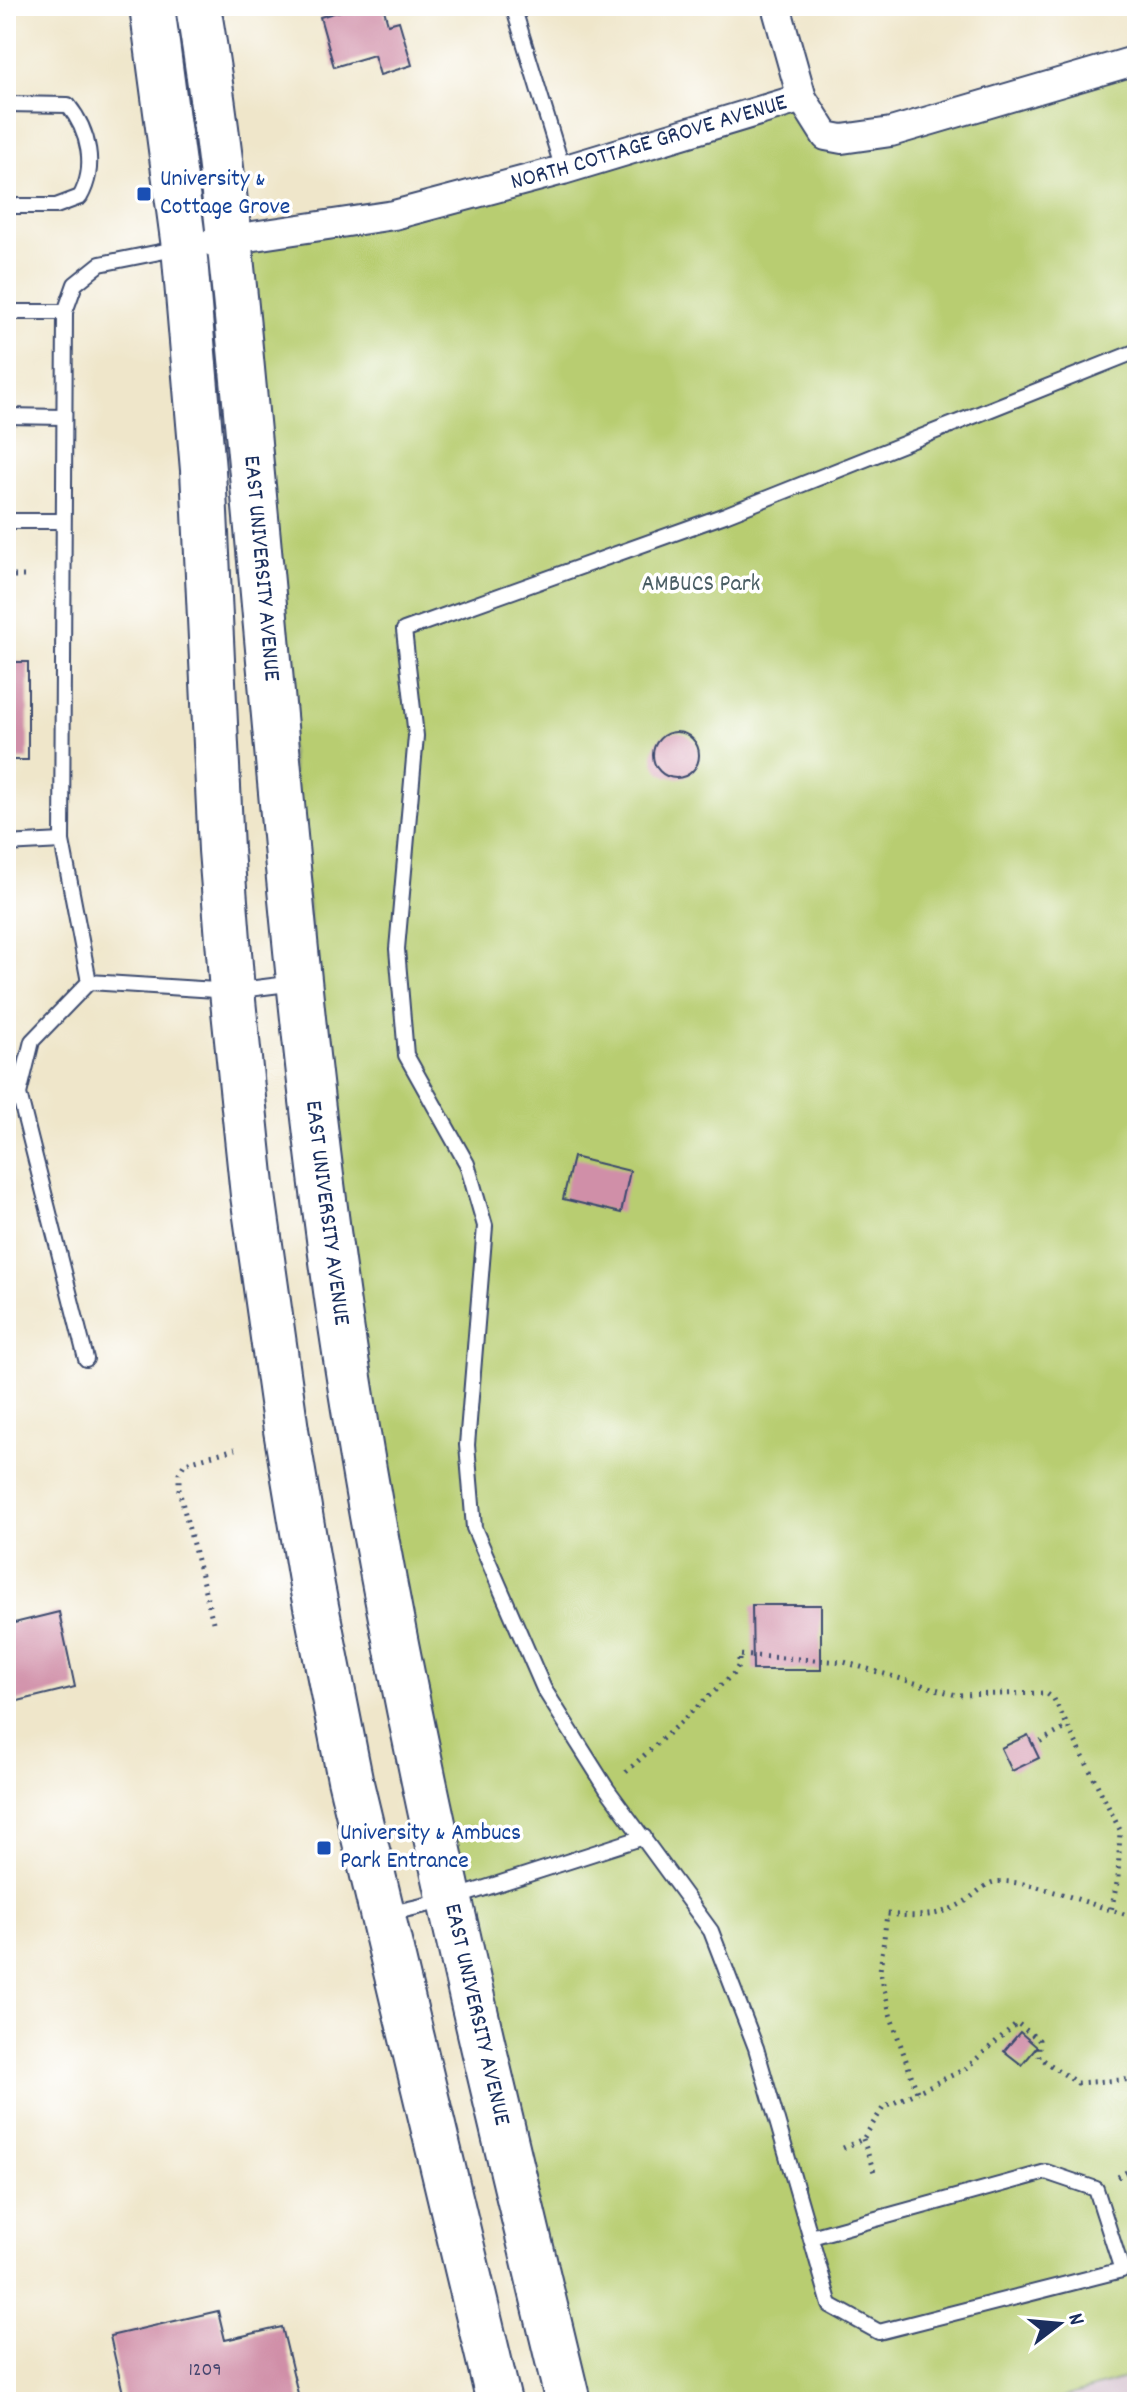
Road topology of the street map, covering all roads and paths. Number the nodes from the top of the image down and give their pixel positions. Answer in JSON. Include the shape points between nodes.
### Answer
{"nodes":[{"id":1,"x":152,"y":6,"type":"edge"},
{"id":2,"x":198,"y":6,"type":"edge"},
{"id":3,"x":513,"y":6,"type":"edge"},
{"id":4,"x":776,"y":6,"type":"edge"},
{"id":5,"x":1137,"y":60,"type":"edge"},
{"id":6,"x":802,"y":98,"type":"junction"},
{"id":7,"x":6,"y":104,"type":"edge"},
{"id":8,"x":563,"y":170,"type":"junction"},
{"id":9,"x":6,"y":206,"type":"edge"},
{"id":10,"x":230,"y":239,"type":"junction"},
{"id":11,"x":184,"y":247,"type":"junction"},
{"id":12,"x":6,"y":312,"type":"edge"},
{"id":13,"x":65,"y":312,"type":"junction"},
{"id":14,"x":1137,"y":351,"type":"edge"},
{"id":15,"x":6,"y":416,"type":"edge"},
{"id":16,"x":64,"y":417,"type":"junction"},
{"id":17,"x":6,"y":521,"type":"edge"},
{"id":18,"x":63,"y":521,"type":"junction"},
{"id":19,"x":6,"y":576,"type":"edge"},
{"id":20,"x":24,"y":576,"type":"dead end"},
{"id":21,"x":62,"y":841,"type":"junction"},
{"id":22,"x":6,"y":844,"type":"edge"},
{"id":23,"x":89,"y":982,"type":"junction"},
{"id":24,"x":300,"y":983,"type":"junction"},
{"id":25,"x":232,"y":991,"type":"junction"},
{"id":26,"x":86,"y":1359,"type":"dead end"},
{"id":27,"x":235,"y":1449,"type":"dead end"},
{"id":28,"x":213,"y":1622,"type":"dead end"},
{"id":29,"x":1068,"y":1727,"type":"junction"},
{"id":30,"x":1033,"y":1745,"type":"dead end"},
{"id":31,"x":607,"y":1789,"type":"junction"},
{"id":32,"x":644,"y":1837,"type":"junction"},
{"id":33,"x":448,"y":1900,"type":"junction"},
{"id":34,"x":1111,"y":1911,"type":"junction"},
{"id":35,"x":383,"y":1915,"type":"junction"},
{"id":36,"x":1137,"y":1922,"type":"edge"},
{"id":37,"x":1137,"y":2079,"type":"edge"},
{"id":38,"x":917,"y":2092,"type":"junction"},
{"id":39,"x":863,"y":2139,"type":"junction"},
{"id":40,"x":843,"y":2148,"type":"dead end"},
{"id":41,"x":874,"y":2172,"type":"dead end"},
{"id":42,"x":811,"y":2237,"type":"junction"},
{"id":43,"x":499,"y":2402,"type":"edge"},
{"id":44,"x":568,"y":2402,"type":"edge"}],
"edges":[{"from":1,"to":11,"type":"main road","name":"EAST UNIVERSITY AVENUE"},
{"from":2,"to":10,"type":"main road","name":"EAST UNIVERSITY AVENUE"},
{"from":3,"to":8,"type":"lane"},
{"from":4,"to":6,"type":"street"},
{"from":5,"to":6,"type":"street","name":"NORTH COTTAGE GROVE AVENUE","via":[[891,132],[842,139],[826,136]]},
{"from":6,"to":8,"type":"street","name":"NORTH COTTAGE GROVE AVENUE"},
{"from":7,"to":9,"type":"lane","via":[[68,105],[87,140],[89,182],[80,197],[56,206]]},
{"from":8,"to":10,"type":"street","name":"NORTH COTTAGE GROVE AVENUE","via":[[394,215]]},
{"from":10,"to":11,"type":"street","name":"NORTH COTTAGE GROVE AVENUE"},
{"from":10,"to":24,"type":"main road","name":"EAST UNIVERSITY AVENUE"},
{"from":11,"to":13,"type":"lane","via":[[100,264],[75,284]]},
{"from":11,"to":25,"type":"main road","name":"EAST UNIVERSITY AVENUE","via":[[203,470]]},
{"from":12,"to":13,"type":"lane"},
{"from":13,"to":16,"type":"lane"},
{"from":14,"to":31,"type":"lane","via":[[725,515],[404,630],[416,736],[397,949],[406,1055],[467,1164],[485,1226],[467,1445],[474,1528],[544,1689]]},
{"from":15,"to":16,"type":"lane"},
{"from":16,"to":18,"type":"lane"},
{"from":17,"to":18,"type":"lane"},
{"from":18,"to":21,"type":"lane"},
{"from":19,"to":20,"type":"path"},
{"from":21,"to":22,"type":"lane"},
{"from":21,"to":23,"type":"lane"},
{"from":23,"to":25,"type":"lane"},
{"from":23,"to":26,"type":"lane","via":[[32,1041],[19,1094]]},
{"from":24,"to":25,"type":"lane"},
{"from":24,"to":33,"type":"main road","name":"EAST UNIVERSITY AVENUE","via":[[357,1438]]},
{"from":25,"to":35,"type":"main road","name":"EAST UNIVERSITY AVENUE","via":[[253,1195],[312,1586]]},
{"from":27,"to":28,"type":"path","via":[[185,1463],[179,1473]]},
{"from":29,"to":30,"type":"path"},
{"from":29,"to":31,"type":"path","via":[[1046,1693],[956,1695],[844,1662],[739,1655],[734,1673]]},
{"from":29,"to":34,"type":"path","via":[[1120,1830]]},
{"from":31,"to":32,"type":"lane"},
{"from":32,"to":33,"type":"lane"},
{"from":32,"to":42,"type":"lane","via":[[711,1931],[756,2048]]},
{"from":33,"to":35,"type":"lane"},
{"from":33,"to":44,"type":"main road","name":"EAST UNIVERSITY AVENUE"},
{"from":34,"to":36,"type":"path"},
{"from":34,"to":38,"type":"path","via":[[1042,1890],[992,1882],[927,1918],[887,1914],[880,1971]]},
{"from":35,"to":43,"type":"main road","name":"EAST UNIVERSITY AVENUE"},
{"from":37,"to":38,"type":"path","via":[[1077,2083],[1039,2057],[1039,2040],[1017,2023],[965,2069]]},
{"from":38,"to":39,"type":"path","via":[[883,2108]]},
{"from":39,"to":40,"type":"path"},
{"from":39,"to":41,"type":"path"},
{"from":42,"to":42,"type":"lane","via":[[830,2305],[879,2332],[1122,2270],[1096,2189],[1046,2172]]}]}
